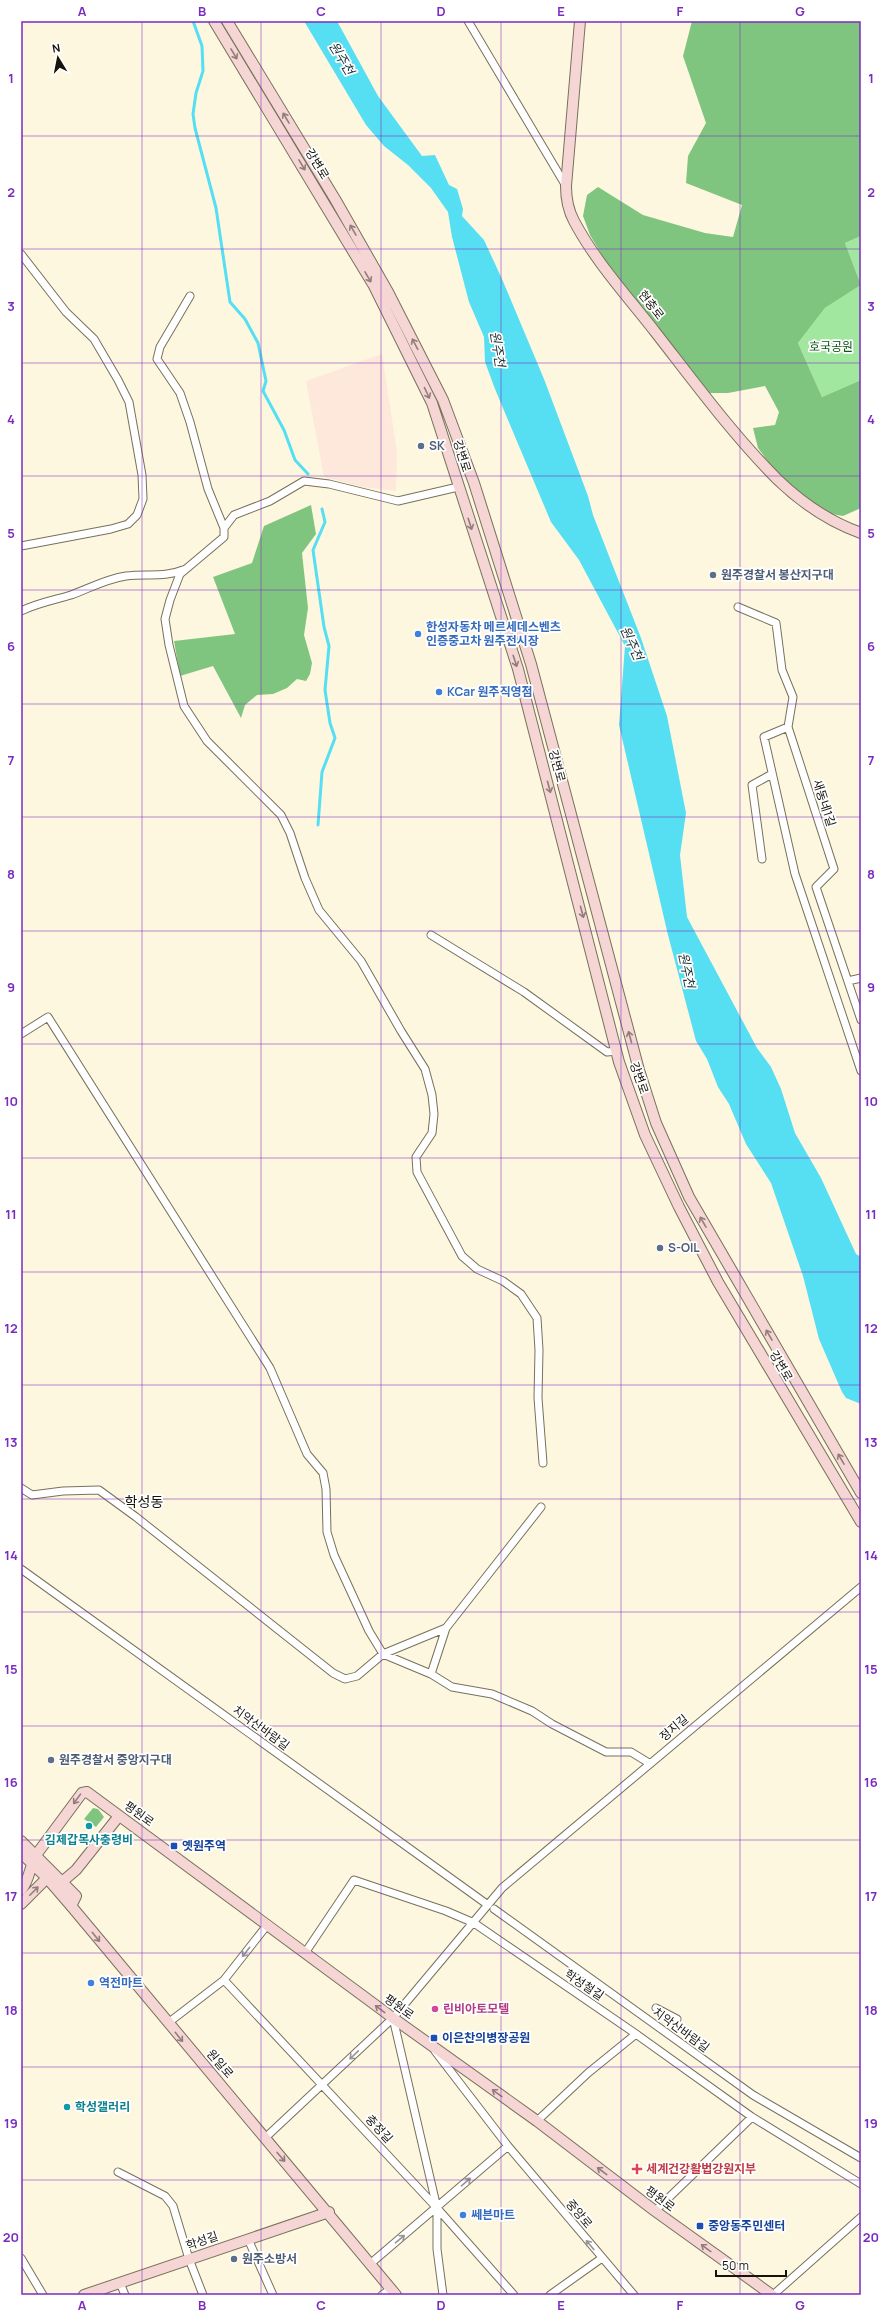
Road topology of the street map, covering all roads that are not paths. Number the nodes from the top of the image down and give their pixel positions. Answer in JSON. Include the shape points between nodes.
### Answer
{"nodes":[{"id":1,"x":214,"y":21,"type":"edge"},
{"id":2,"x":227,"y":21,"type":"edge"},
{"id":3,"x":468,"y":21,"type":"edge"},
{"id":4,"x":580,"y":21,"type":"edge"},
{"id":5,"x":566,"y":186,"type":"junction"},
{"id":6,"x":21,"y":254,"type":"edge"},
{"id":7,"x":190,"y":296,"type":"dead end"},
{"id":8,"x":474,"y":483,"type":"junction"},
{"id":9,"x":458,"y":487,"type":"junction"},
{"id":10,"x":224,"y":528,"type":"junction"},
{"id":11,"x":861,"y":533,"type":"edge"},
{"id":12,"x":21,"y":546,"type":"edge"},
{"id":13,"x":188,"y":568,"type":"junction"},
{"id":14,"x":738,"y":607,"type":"dead end"},
{"id":15,"x":21,"y":611,"type":"edge"},
{"id":16,"x":788,"y":727,"type":"junction"},
{"id":17,"x":772,"y":774,"type":"junction"},
{"id":18,"x":762,"y":859,"type":"dead end"},
{"id":19,"x":431,"y":935,"type":"dead end"},
{"id":20,"x":861,"y":978,"type":"edge"},
{"id":21,"x":848,"y":981,"type":"junction"},
{"id":22,"x":861,"y":1020,"type":"edge"},
{"id":23,"x":21,"y":1034,"type":"edge"},
{"id":24,"x":617,"y":1051,"type":"junction"},
{"id":25,"x":861,"y":1070,"type":"edge"},
{"id":26,"x":543,"y":1463,"type":"dead end"},
{"id":27,"x":21,"y":1488,"type":"edge"},
{"id":28,"x":861,"y":1493,"type":"edge"},
{"id":29,"x":541,"y":1507,"type":"dead end"},
{"id":30,"x":861,"y":1522,"type":"edge"},
{"id":31,"x":21,"y":1569,"type":"edge"},
{"id":32,"x":861,"y":1587,"type":"edge"},
{"id":33,"x":446,"y":1628,"type":"junction"},
{"id":34,"x":383,"y":1654,"type":"junction"},
{"id":35,"x":431,"y":1674,"type":"junction"},
{"id":36,"x":650,"y":1763,"type":"junction"},
{"id":37,"x":119,"y":1816,"type":"junction"},
{"id":38,"x":21,"y":1841,"type":"edge"},
{"id":39,"x":21,"y":1853,"type":"edge"},
{"id":40,"x":33,"y":1859,"type":"junction"},
{"id":41,"x":47,"y":1878,"type":"junction"},
{"id":42,"x":63,"y":1881,"type":"junction"},
{"id":43,"x":21,"y":1890,"type":"edge"},
{"id":44,"x":21,"y":1904,"type":"edge"},
{"id":45,"x":71,"y":1906,"type":"junction"},
{"id":46,"x":491,"y":1907,"type":"junction"},
{"id":47,"x":474,"y":1923,"type":"junction"},
{"id":48,"x":268,"y":1924,"type":"junction"},
{"id":49,"x":304,"y":1953,"type":"junction"},
{"id":50,"x":224,"y":1980,"type":"junction"},
{"id":51,"x":656,"y":2008,"type":"dead end"},
{"id":52,"x":393,"y":2018,"type":"junction"},
{"id":53,"x":677,"y":2019,"type":"dead end"},
{"id":54,"x":168,"y":2023,"type":"junction"},
{"id":55,"x":636,"y":2034,"type":"junction"},
{"id":56,"x":431,"y":2045,"type":"junction"},
{"id":57,"x":324,"y":2085,"type":"junction"},
{"id":58,"x":752,"y":2117,"type":"junction"},
{"id":59,"x":537,"y":2121,"type":"junction"},
{"id":60,"x":265,"y":2138,"type":"junction"},
{"id":61,"x":508,"y":2146,"type":"junction"},
{"id":62,"x":861,"y":2158,"type":"edge"},
{"id":63,"x":118,"y":2172,"type":"dead end"},
{"id":64,"x":861,"y":2184,"type":"edge"},
{"id":65,"x":437,"y":2208,"type":"junction"},
{"id":66,"x":655,"y":2211,"type":"junction"},
{"id":67,"x":329,"y":2212,"type":"junction"},
{"id":68,"x":861,"y":2217,"type":"edge"},
{"id":69,"x":248,"y":2239,"type":"junction"},
{"id":70,"x":21,"y":2258,"type":"edge"},
{"id":71,"x":602,"y":2258,"type":"junction"},
{"id":72,"x":189,"y":2260,"type":"junction"},
{"id":73,"x":370,"y":2264,"type":"junction"},
{"id":74,"x":120,"y":2283,"type":"junction"},
{"id":75,"x":394,"y":2292,"type":"edge"},
{"id":76,"x":43,"y":2295,"type":"edge"},
{"id":77,"x":84,"y":2295,"type":"edge"},
{"id":78,"x":125,"y":2295,"type":"edge"},
{"id":79,"x":203,"y":2295,"type":"edge"},
{"id":80,"x":274,"y":2295,"type":"edge"},
{"id":81,"x":382,"y":2295,"type":"edge"},
{"id":82,"x":443,"y":2295,"type":"edge"},
{"id":83,"x":514,"y":2295,"type":"edge"},
{"id":84,"x":550,"y":2295,"type":"edge"},
{"id":85,"x":634,"y":2295,"type":"edge"},
{"id":86,"x":773,"y":2295,"type":"edge"}],
"edges":[{"from":1,"to":9,"type":"street","name":"강변로","one_way":true,"via":[[324,200],[377,293],[432,403]]},
{"from":8,"to":2,"type":"street","name":"강변로","one_way":true,"via":[[443,400],[388,292]]},
{"from":3,"to":5,"type":"street"},
{"from":4,"to":5,"type":"street","name":"현충로"},
{"from":5,"to":11,"type":"street","name":"현충로","via":[[566,198],[573,220],[583,237],[736,434],[778,480],[808,506],[844,527]]},
{"from":6,"to":12,"type":"street","via":[[66,312],[94,339],[118,380],[129,402],[144,499],[137,515],[128,524]]},
{"from":7,"to":10,"type":"street","via":[[160,347],[157,359],[180,393],[208,489]]},
{"from":8,"to":9,"type":"street"},
{"from":28,"to":8,"type":"street","name":"강변로","one_way":true,"via":[[689,1197],[656,1123],[639,1070],[531,664]]},
{"from":9,"to":10,"type":"street","via":[[398,501],[329,484],[304,481],[270,501],[234,515]]},
{"from":9,"to":24,"type":"street","name":"강변로","one_way":true,"via":[[518,670]]},
{"from":10,"to":13,"type":"street","via":[[224,537]]},
{"from":13,"to":15,"type":"street","via":[[171,575],[128,576],[107,580],[92,588],[36,604]]},
{"from":13,"to":26,"type":"street","via":[[180,574],[165,619],[175,677],[184,706],[207,741],[281,815],[319,910],[361,961],[425,1069],[434,1114],[432,1133],[416,1157],[417,1172],[462,1256],[477,1269],[503,1281],[521,1294],[537,1318],[538,1398]]},
{"from":14,"to":16,"type":"street","name":"새동네1길","via":[[776,623],[782,670],[793,697]]},
{"from":16,"to":17,"type":"street","via":[[764,737]]},
{"from":16,"to":21,"type":"street","name":"새동네1길","via":[[834,869],[816,887]]},
{"from":17,"to":18,"type":"street","via":[[752,785]]},
{"from":17,"to":25,"type":"street","via":[[795,874]]},
{"from":19,"to":24,"type":"street","via":[[524,992],[607,1052]]},
{"from":20,"to":21,"type":"street"},
{"from":21,"to":22,"type":"street","name":"새동네1길"},
{"from":23,"to":34,"type":"street","via":[[48,1018],[270,1368],[307,1454],[323,1473],[327,1532],[334,1555],[369,1631]]},
{"from":24,"to":30,"type":"street","name":"강변로","via":[[645,1135],[682,1214],[722,1289]]},
{"from":27,"to":34,"type":"street","via":[[32,1495],[99,1490],[333,1673],[345,1679],[357,1676]]},
{"from":29,"to":33,"type":"street"},
{"from":31,"to":46,"type":"street","name":"치악산바람길"},
{"from":32,"to":36,"type":"street","name":"정지길"},
{"from":33,"to":34,"type":"street"},
{"from":33,"to":35,"type":"street"},
{"from":34,"to":35,"type":"street"},
{"from":35,"to":36,"type":"street","via":[[452,1687],[492,1694],[532,1711],[606,1752],[631,1752]]},
{"from":36,"to":46,"type":"street","name":"정지길","via":[[502,1888]]},
{"from":37,"to":40,"type":"street","name":"평원로","one_way":true,"via":[[88,1792],[84,1792]]},
{"from":37,"to":42,"type":"street","via":[[76,1870]]},
{"from":37,"to":48,"type":"street","name":"평원로"},
{"from":38,"to":40,"type":"street"},
{"from":39,"to":40,"type":"street","name":"원일로"},
{"from":40,"to":41,"type":"street","name":"원일로"},
{"from":40,"to":42,"type":"street"},
{"from":40,"to":43,"type":"street","via":[[28,1883]]},
{"from":41,"to":42,"type":"street"},
{"from":44,"to":41,"type":"street","one_way":true},
{"from":41,"to":45,"type":"street","name":"원일로"},
{"from":42,"to":45,"type":"street","via":[[76,1896]]},
{"from":45,"to":54,"type":"street","name":"원일로","one_way":true},
{"from":46,"to":47,"type":"street","name":"정지길"},
{"from":46,"to":62,"type":"street","name":"치악산바람길","via":[[753,2095]]},
{"from":47,"to":49,"type":"street","name":"학성철길","via":[[354,1880]]},
{"from":47,"to":52,"type":"street","name":"정지길"},
{"from":47,"to":55,"type":"street","name":"학성철길"},
{"from":48,"to":49,"type":"street","name":"평원로"},
{"from":48,"to":50,"type":"street","one_way":true},
{"from":52,"to":49,"type":"street","name":"평원로","one_way":true},
{"from":50,"to":54,"type":"street"},
{"from":50,"to":57,"type":"street","name":"충정길"},
{"from":51,"to":53,"type":"street"},
{"from":52,"to":56,"type":"street","name":"평원로"},
{"from":52,"to":57,"type":"street","name":"정지길","one_way":true},
{"from":52,"to":65,"type":"street"},
{"from":54,"to":60,"type":"street","name":"원일로","one_way":true},
{"from":55,"to":58,"type":"street","name":"학성철길"},
{"from":55,"to":59,"type":"street","via":[[588,2073]]},
{"from":59,"to":56,"type":"street","name":"평원로","one_way":true},
{"from":56,"to":61,"type":"street","name":"중앙로"},
{"from":57,"to":60,"type":"street","name":"정지길"},
{"from":57,"to":65,"type":"street","name":"충정길"},
{"from":58,"to":64,"type":"street","name":"학성철길"},
{"from":58,"to":66,"type":"street"},
{"from":66,"to":59,"type":"street","name":"평원로","one_way":true},
{"from":60,"to":67,"type":"street","name":"원일로","one_way":true},
{"from":65,"to":61,"type":"street","one_way":true},
{"from":71,"to":61,"type":"street","name":"중앙로","one_way":true},
{"from":63,"to":72,"type":"street","via":[[165,2196],[173,2206]]},
{"from":73,"to":65,"type":"street","one_way":true},
{"from":65,"to":82,"type":"street"},
{"from":65,"to":83,"type":"street","name":"충정길"},
{"from":86,"to":66,"type":"street","name":"평원로","one_way":true},
{"from":67,"to":69,"type":"street","name":"학성길"},
{"from":67,"to":73,"type":"street","name":"원일로"},
{"from":68,"to":86,"type":"street","name":"평원로"},
{"from":69,"to":72,"type":"street","name":"학성길"},
{"from":69,"to":80,"type":"street"},
{"from":70,"to":76,"type":"street"},
{"from":71,"to":84,"type":"street"},
{"from":71,"to":85,"type":"street","name":"중앙로"},
{"from":72,"to":74,"type":"street","name":"학성길"},
{"from":72,"to":79,"type":"street"},
{"from":73,"to":75,"type":"street","name":"원일로"},
{"from":74,"to":77,"type":"street","name":"학성길"},
{"from":74,"to":78,"type":"street"},
{"from":75,"to":81,"type":"street"}]}
